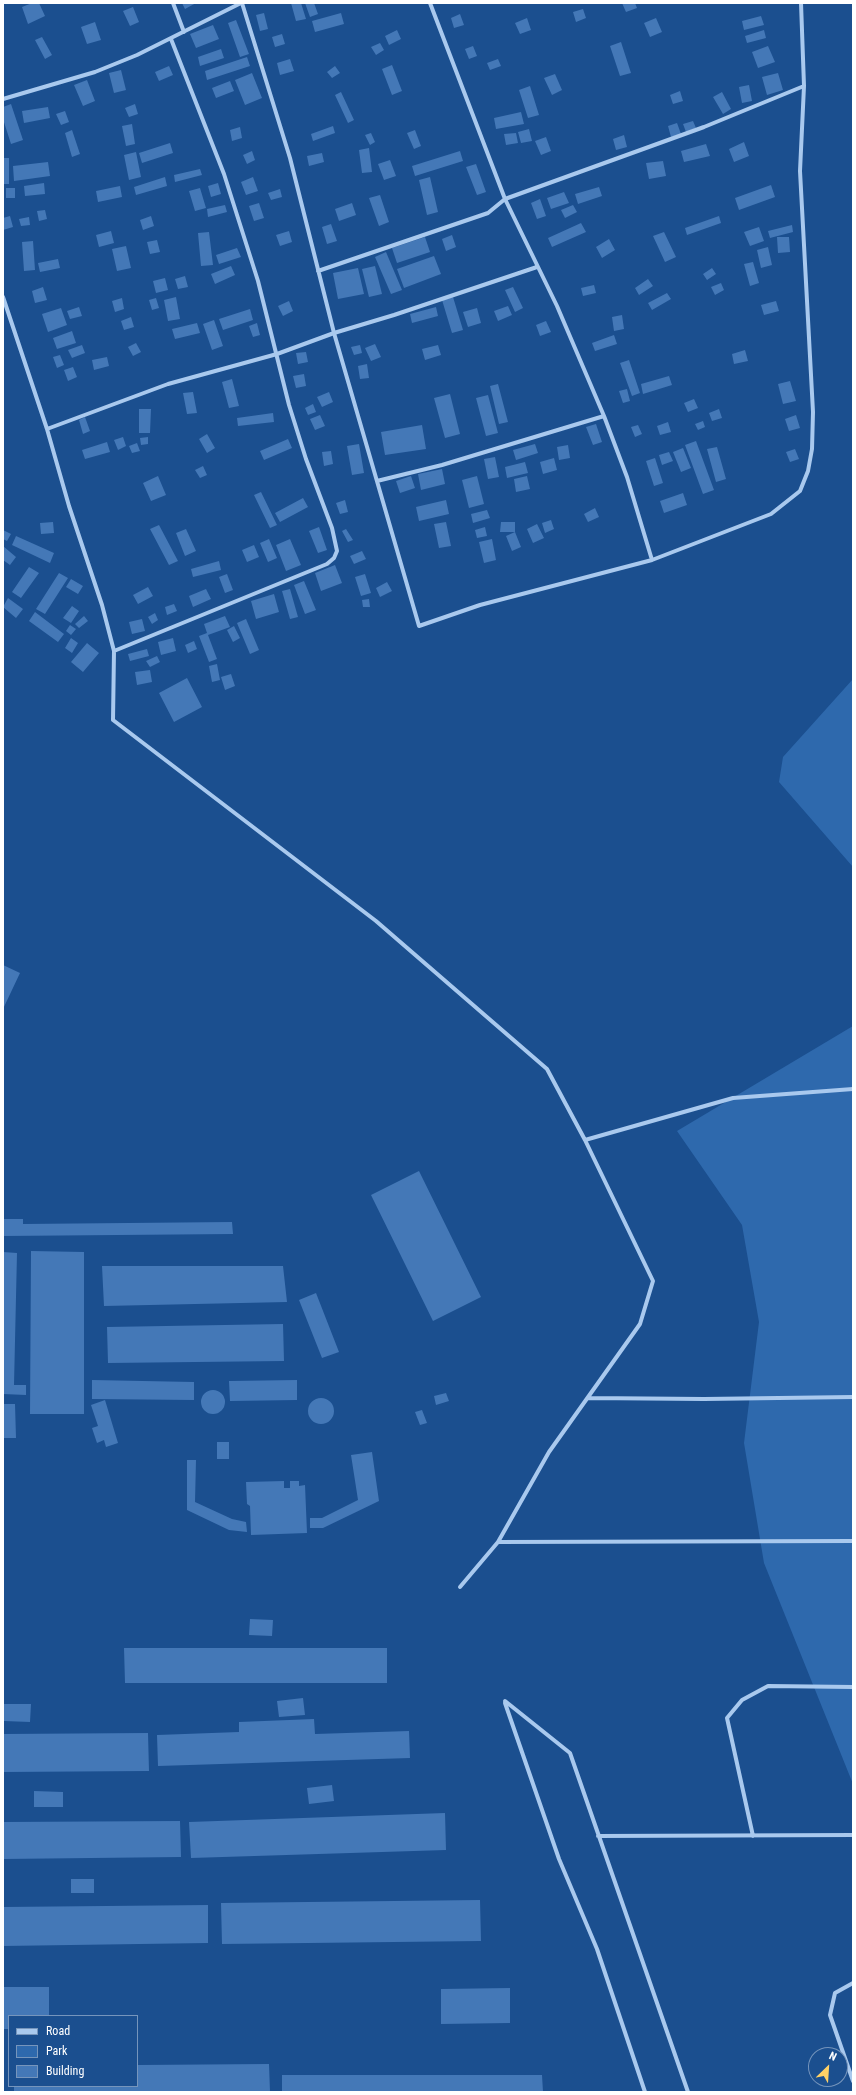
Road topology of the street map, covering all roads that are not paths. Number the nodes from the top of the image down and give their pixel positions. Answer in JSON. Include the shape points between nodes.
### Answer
{"nodes":[{"id":1,"x":173,"y":3,"type":"edge"},
{"id":2,"x":242,"y":3,"type":"edge"},
{"id":3,"x":430,"y":3,"type":"edge"},
{"id":4,"x":801,"y":3,"type":"edge"},
{"id":5,"x":184,"y":32,"type":"junction"},
{"id":6,"x":171,"y":39,"type":"junction"},
{"id":7,"x":804,"y":86,"type":"junction"},
{"id":8,"x":3,"y":98,"type":"edge"},
{"id":9,"x":505,"y":199,"type":"junction"},
{"id":10,"x":537,"y":267,"type":"junction"},
{"id":11,"x":318,"y":271,"type":"junction"},
{"id":12,"x":3,"y":297,"type":"edge"},
{"id":13,"x":334,"y":333,"type":"junction"},
{"id":14,"x":277,"y":354,"type":"junction"},
{"id":15,"x":604,"y":416,"type":"junction"},
{"id":16,"x":47,"y":429,"type":"junction"},
{"id":17,"x":377,"y":481,"type":"junction"},
{"id":18,"x":652,"y":560,"type":"junction"},
{"id":19,"x":114,"y":651,"type":"junction"},
{"id":20,"x":853,"y":1089,"type":"edge"},
{"id":21,"x":585,"y":1140,"type":"junction"},
{"id":22,"x":853,"y":1397,"type":"edge"},
{"id":23,"x":588,"y":1398,"type":"junction"},
{"id":24,"x":853,"y":1541,"type":"edge"},
{"id":25,"x":498,"y":1542,"type":"junction"},
{"id":26,"x":460,"y":1587,"type":"dead end"},
{"id":27,"x":853,"y":1687,"type":"edge"},
{"id":28,"x":853,"y":1835,"type":"edge"},
{"id":29,"x":598,"y":1836,"type":"junction"},
{"id":30,"x":753,"y":1836,"type":"junction"},
{"id":31,"x":853,"y":1983,"type":"edge"},
{"id":32,"x":853,"y":2081,"type":"edge"},
{"id":33,"x":645,"y":2092,"type":"edge"},
{"id":34,"x":688,"y":2092,"type":"edge"}],
"edges":[{"from":1,"to":5,"type":"street"},
{"from":2,"to":5,"type":"street"},
{"from":2,"to":11,"type":"street","via":[[290,158]]},
{"from":3,"to":9,"type":"street"},
{"from":4,"to":7,"type":"street"},
{"from":5,"to":6,"type":"street"},
{"from":6,"to":8,"type":"street","via":[[95,72]]},
{"from":6,"to":14,"type":"street","via":[[224,174],[258,281]]},
{"from":7,"to":9,"type":"street","via":[[697,129]]},
{"from":7,"to":18,"type":"street","via":[[800,171],[813,412],[812,449],[808,471],[800,491],[771,514]]},
{"from":9,"to":10,"type":"street"},
{"from":9,"to":11,"type":"street","via":[[488,213]]},
{"from":10,"to":13,"type":"street"},
{"from":10,"to":15,"type":"street","via":[[557,306]]},
{"from":11,"to":13,"type":"street"},
{"from":12,"to":16,"type":"street"},
{"from":13,"to":14,"type":"street"},
{"from":13,"to":17,"type":"street"},
{"from":14,"to":16,"type":"street","via":[[168,384]]},
{"from":14,"to":19,"type":"street","via":[[289,405],[306,459],[334,534],[337,551],[334,558],[327,564]]},
{"from":15,"to":17,"type":"street","via":[[442,465]]},
{"from":15,"to":18,"type":"street","via":[[627,477]]},
{"from":16,"to":19,"type":"street"},
{"from":17,"to":18,"type":"street","via":[[419,626],[480,605]]},
{"from":19,"to":21,"type":"street","via":[[113,720],[376,921],[547,1069]]},
{"from":20,"to":21,"type":"street","via":[[733,1098]]},
{"from":21,"to":23,"type":"street","via":[[653,1280],[640,1324]]},
{"from":22,"to":23,"type":"street"},
{"from":23,"to":25,"type":"street","via":[[549,1452]]},
{"from":24,"to":25,"type":"street"},
{"from":25,"to":26,"type":"street"},
{"from":27,"to":30,"type":"street","via":[[768,1686],[742,1700],[727,1718]]},
{"from":28,"to":30,"type":"street"},
{"from":29,"to":30,"type":"street"},
{"from":29,"to":33,"type":"street","via":[[570,1753],[505,1702],[559,1859],[597,1949]]},
{"from":29,"to":34,"type":"street"},
{"from":31,"to":32,"type":"street","via":[[836,1994],[830,2015]]}]}
